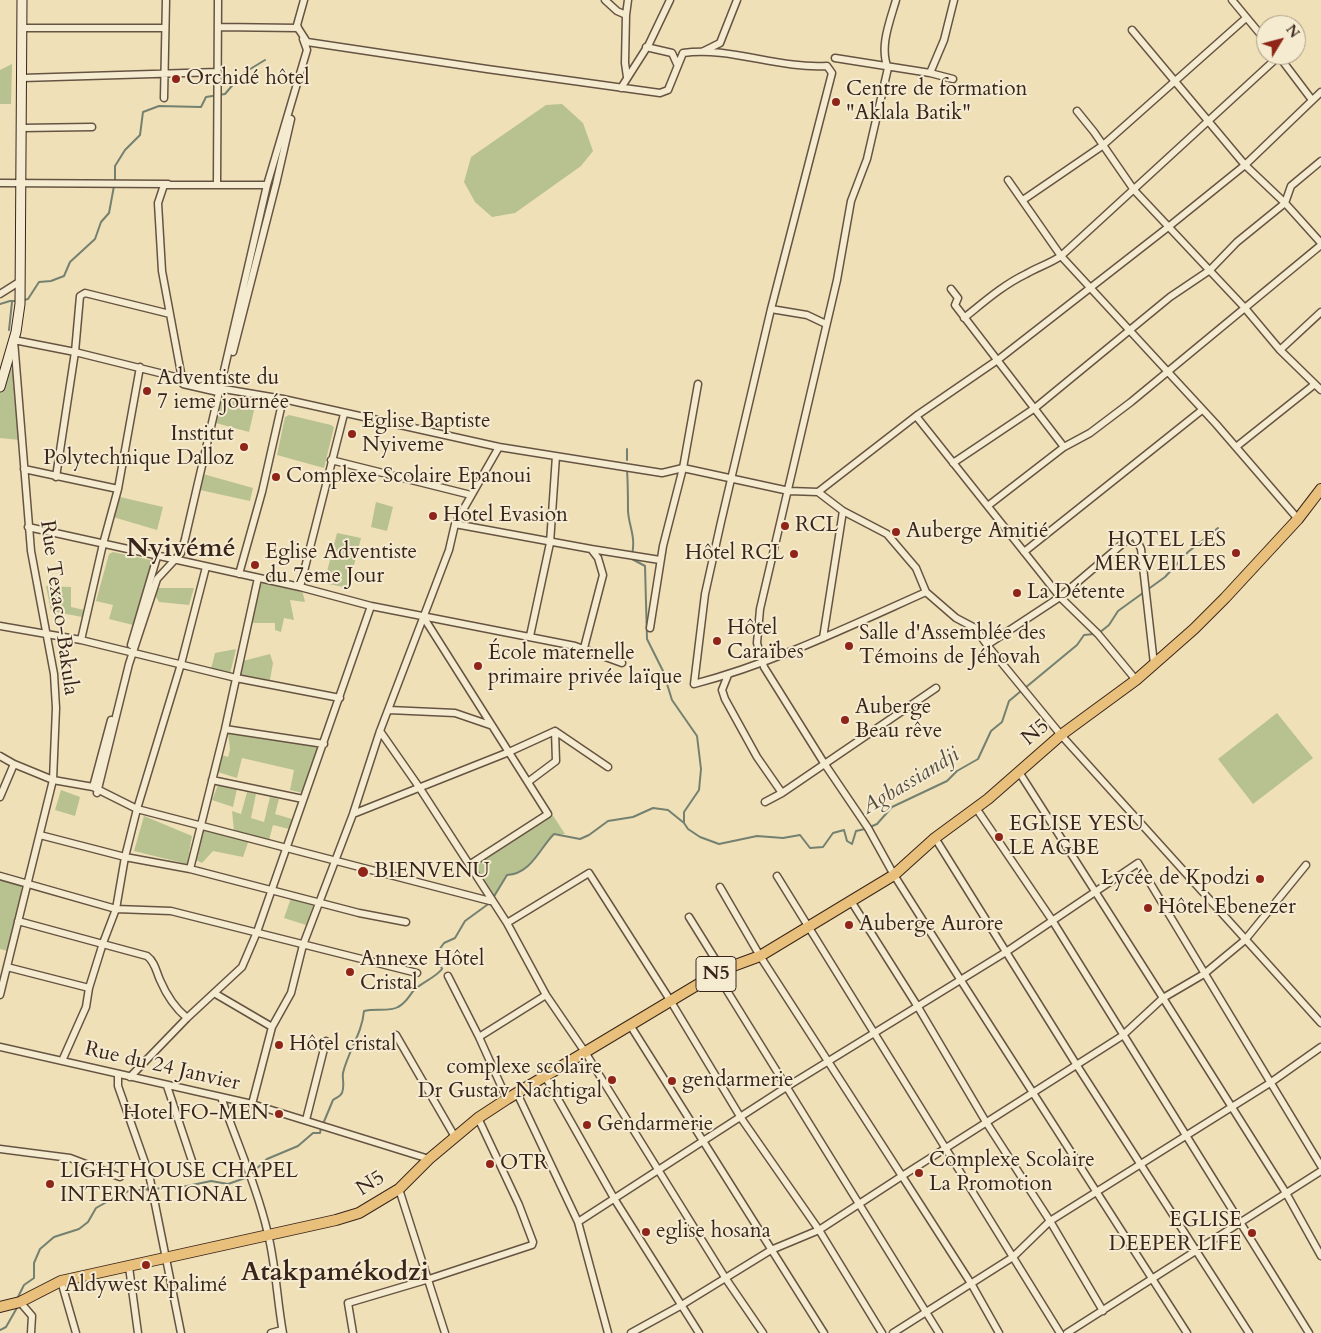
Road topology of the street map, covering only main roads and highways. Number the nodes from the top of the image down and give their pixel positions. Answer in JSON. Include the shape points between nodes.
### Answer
{"nodes":[{"id":1,"x":22,"y":0,"type":"edge"},
{"id":2,"x":0,"y":387,"type":"edge"},
{"id":3,"x":1320,"y":493,"type":"edge"},
{"id":4,"x":0,"y":1306,"type":"edge"}],
"edges":[{"from":1,"to":2,"type":"main road","via":[[20,300],[14,340]]},
{"from":3,"to":4,"type":"main road","name":"N5","number":"N5","via":[[1225,598],[1154,664],[1061,735],[894,875],[760,956],[719,972],[670,1000],[507,1099],[429,1158],[399,1189],[360,1213],[61,1281],[18,1302]]}]}
